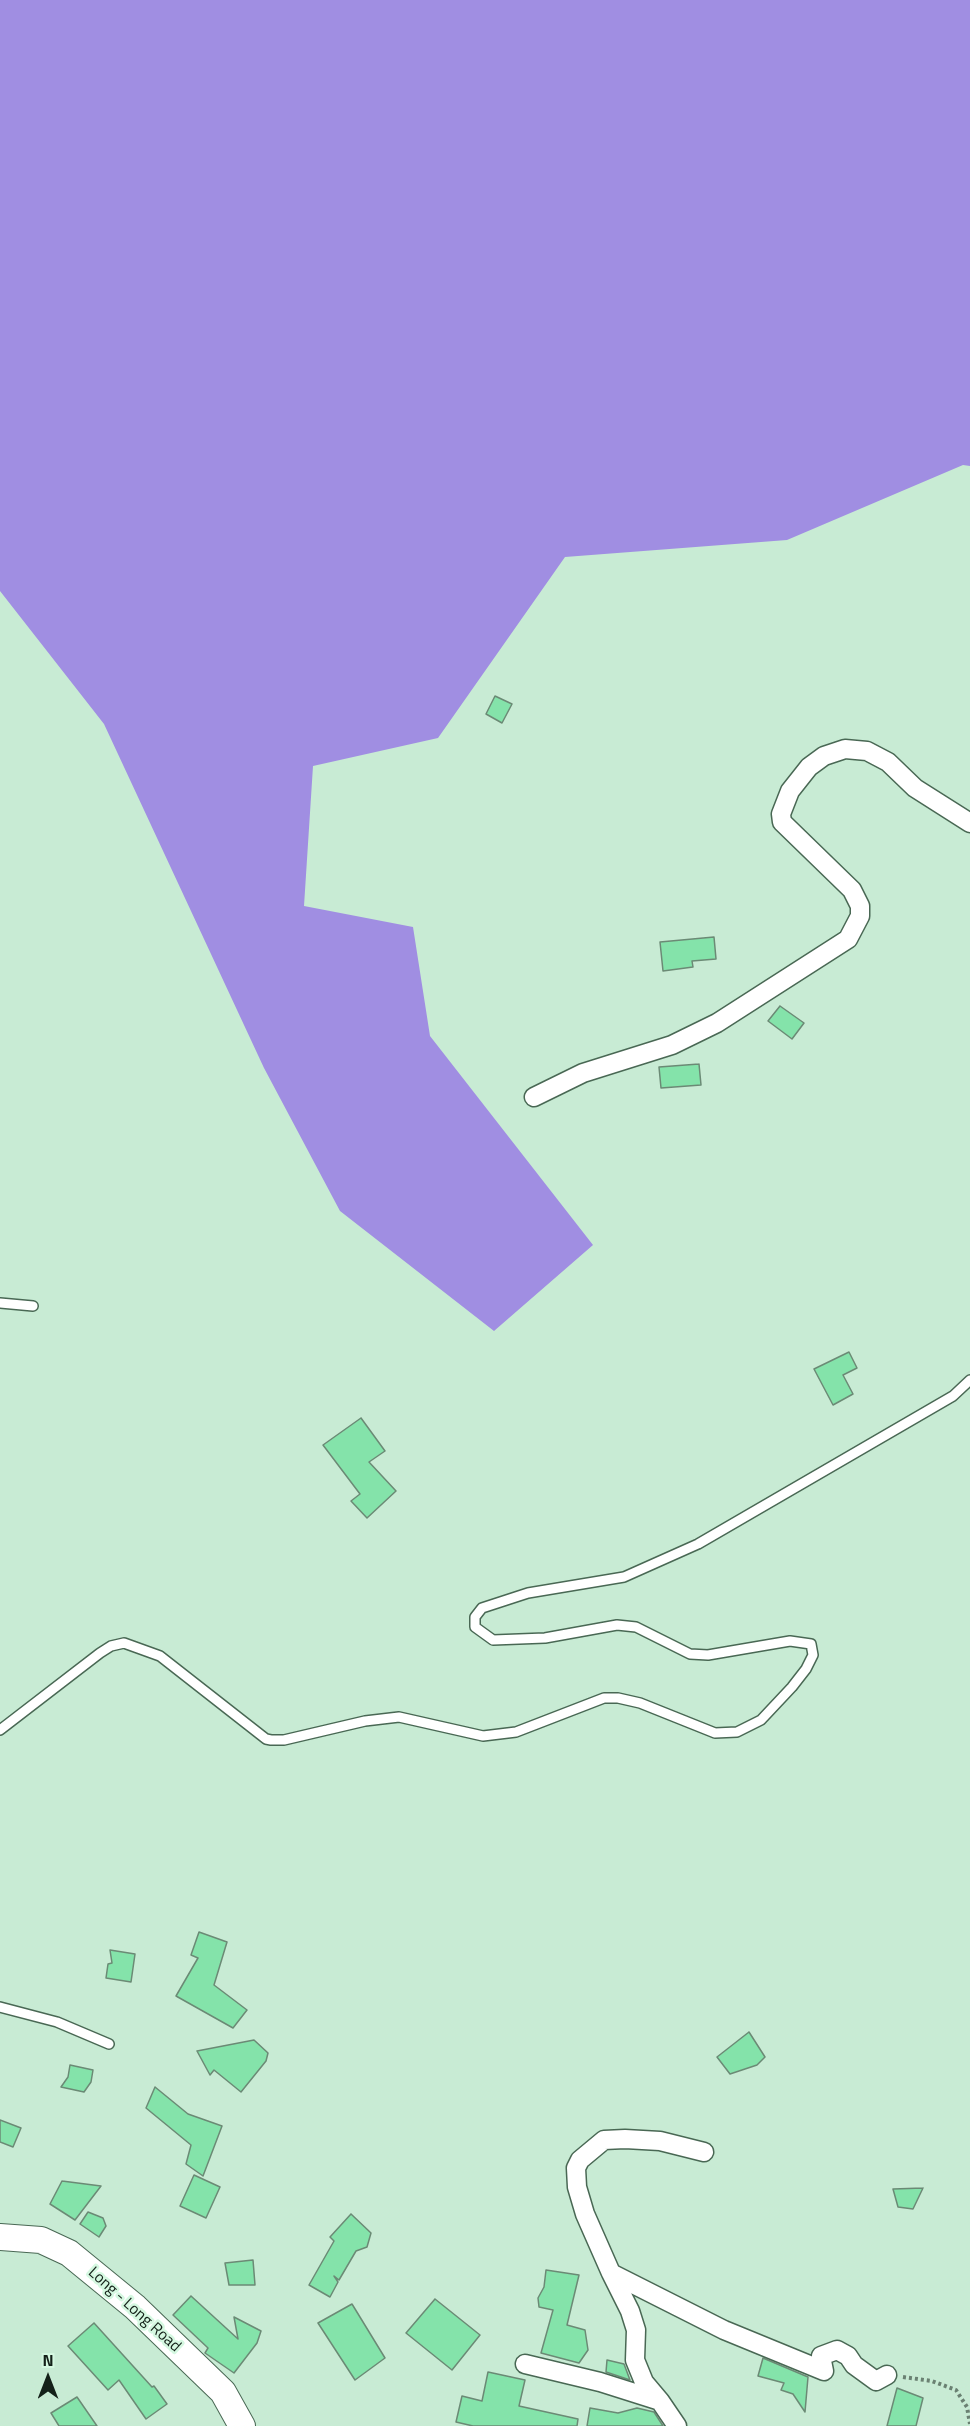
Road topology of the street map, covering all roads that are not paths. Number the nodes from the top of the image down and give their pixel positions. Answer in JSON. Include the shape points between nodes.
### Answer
{"nodes":[{"id":1,"x":970,"y":823,"type":"edge"},
{"id":2,"x":534,"y":1097,"type":"dead end"},
{"id":3,"x":0,"y":1303,"type":"edge"},
{"id":4,"x":33,"y":1306,"type":"dead end"},
{"id":5,"x":970,"y":1380,"type":"edge"},
{"id":6,"x":0,"y":1730,"type":"edge"},
{"id":7,"x":0,"y":2007,"type":"edge"},
{"id":8,"x":109,"y":2044,"type":"dead end"},
{"id":9,"x":704,"y":2152,"type":"dead end"},
{"id":10,"x":0,"y":2237,"type":"edge"},
{"id":11,"x":611,"y":2273,"type":"junction"},
{"id":12,"x":525,"y":2364,"type":"dead end"},
{"id":13,"x":887,"y":2375,"type":"road end"},
{"id":14,"x":660,"y":2401,"type":"junction"},
{"id":15,"x":242,"y":2426,"type":"edge"},
{"id":16,"x":677,"y":2426,"type":"edge"}],
"edges":[{"from":1,"to":2,"type":"street","via":[[915,788],[888,762],[867,751],[845,749],[824,756],[809,767],[790,791],[782,822],[852,890],[860,916],[848,939],[717,1023],[672,1045],[582,1073]]},
{"from":3,"to":4,"type":"lane"},
{"from":5,"to":6,"type":"lane","via":[[953,1396],[698,1544],[624,1577],[528,1593],[482,1608],[475,1617],[475,1627],[493,1640],[544,1638],[617,1625],[636,1627],[690,1654],[708,1655],[790,1641],[811,1644],[813,1655],[799,1678],[761,1720],[737,1732],[715,1734],[640,1704],[604,1698],[516,1732],[483,1736],[399,1717],[271,1740],[160,1656],[124,1643],[100,1653]]},
{"from":7,"to":8,"type":"lane","via":[[57,2022]]},
{"from":9,"to":11,"type":"street","via":[[660,2141],[604,2140],[579,2160],[577,2187]]},
{"from":10,"to":15,"type":"main road","name":"Long - Long Road","via":[[50,2243],[78,2260],[135,2307],[223,2392]]},
{"from":11,"to":13,"type":"street","via":[[724,2330],[824,2371],[820,2355],[837,2350],[876,2381]]},
{"from":11,"to":14,"type":"street","via":[[636,2330],[635,2360],[644,2382]]},
{"from":12,"to":14,"type":"street"},
{"from":14,"to":16,"type":"street"}]}
